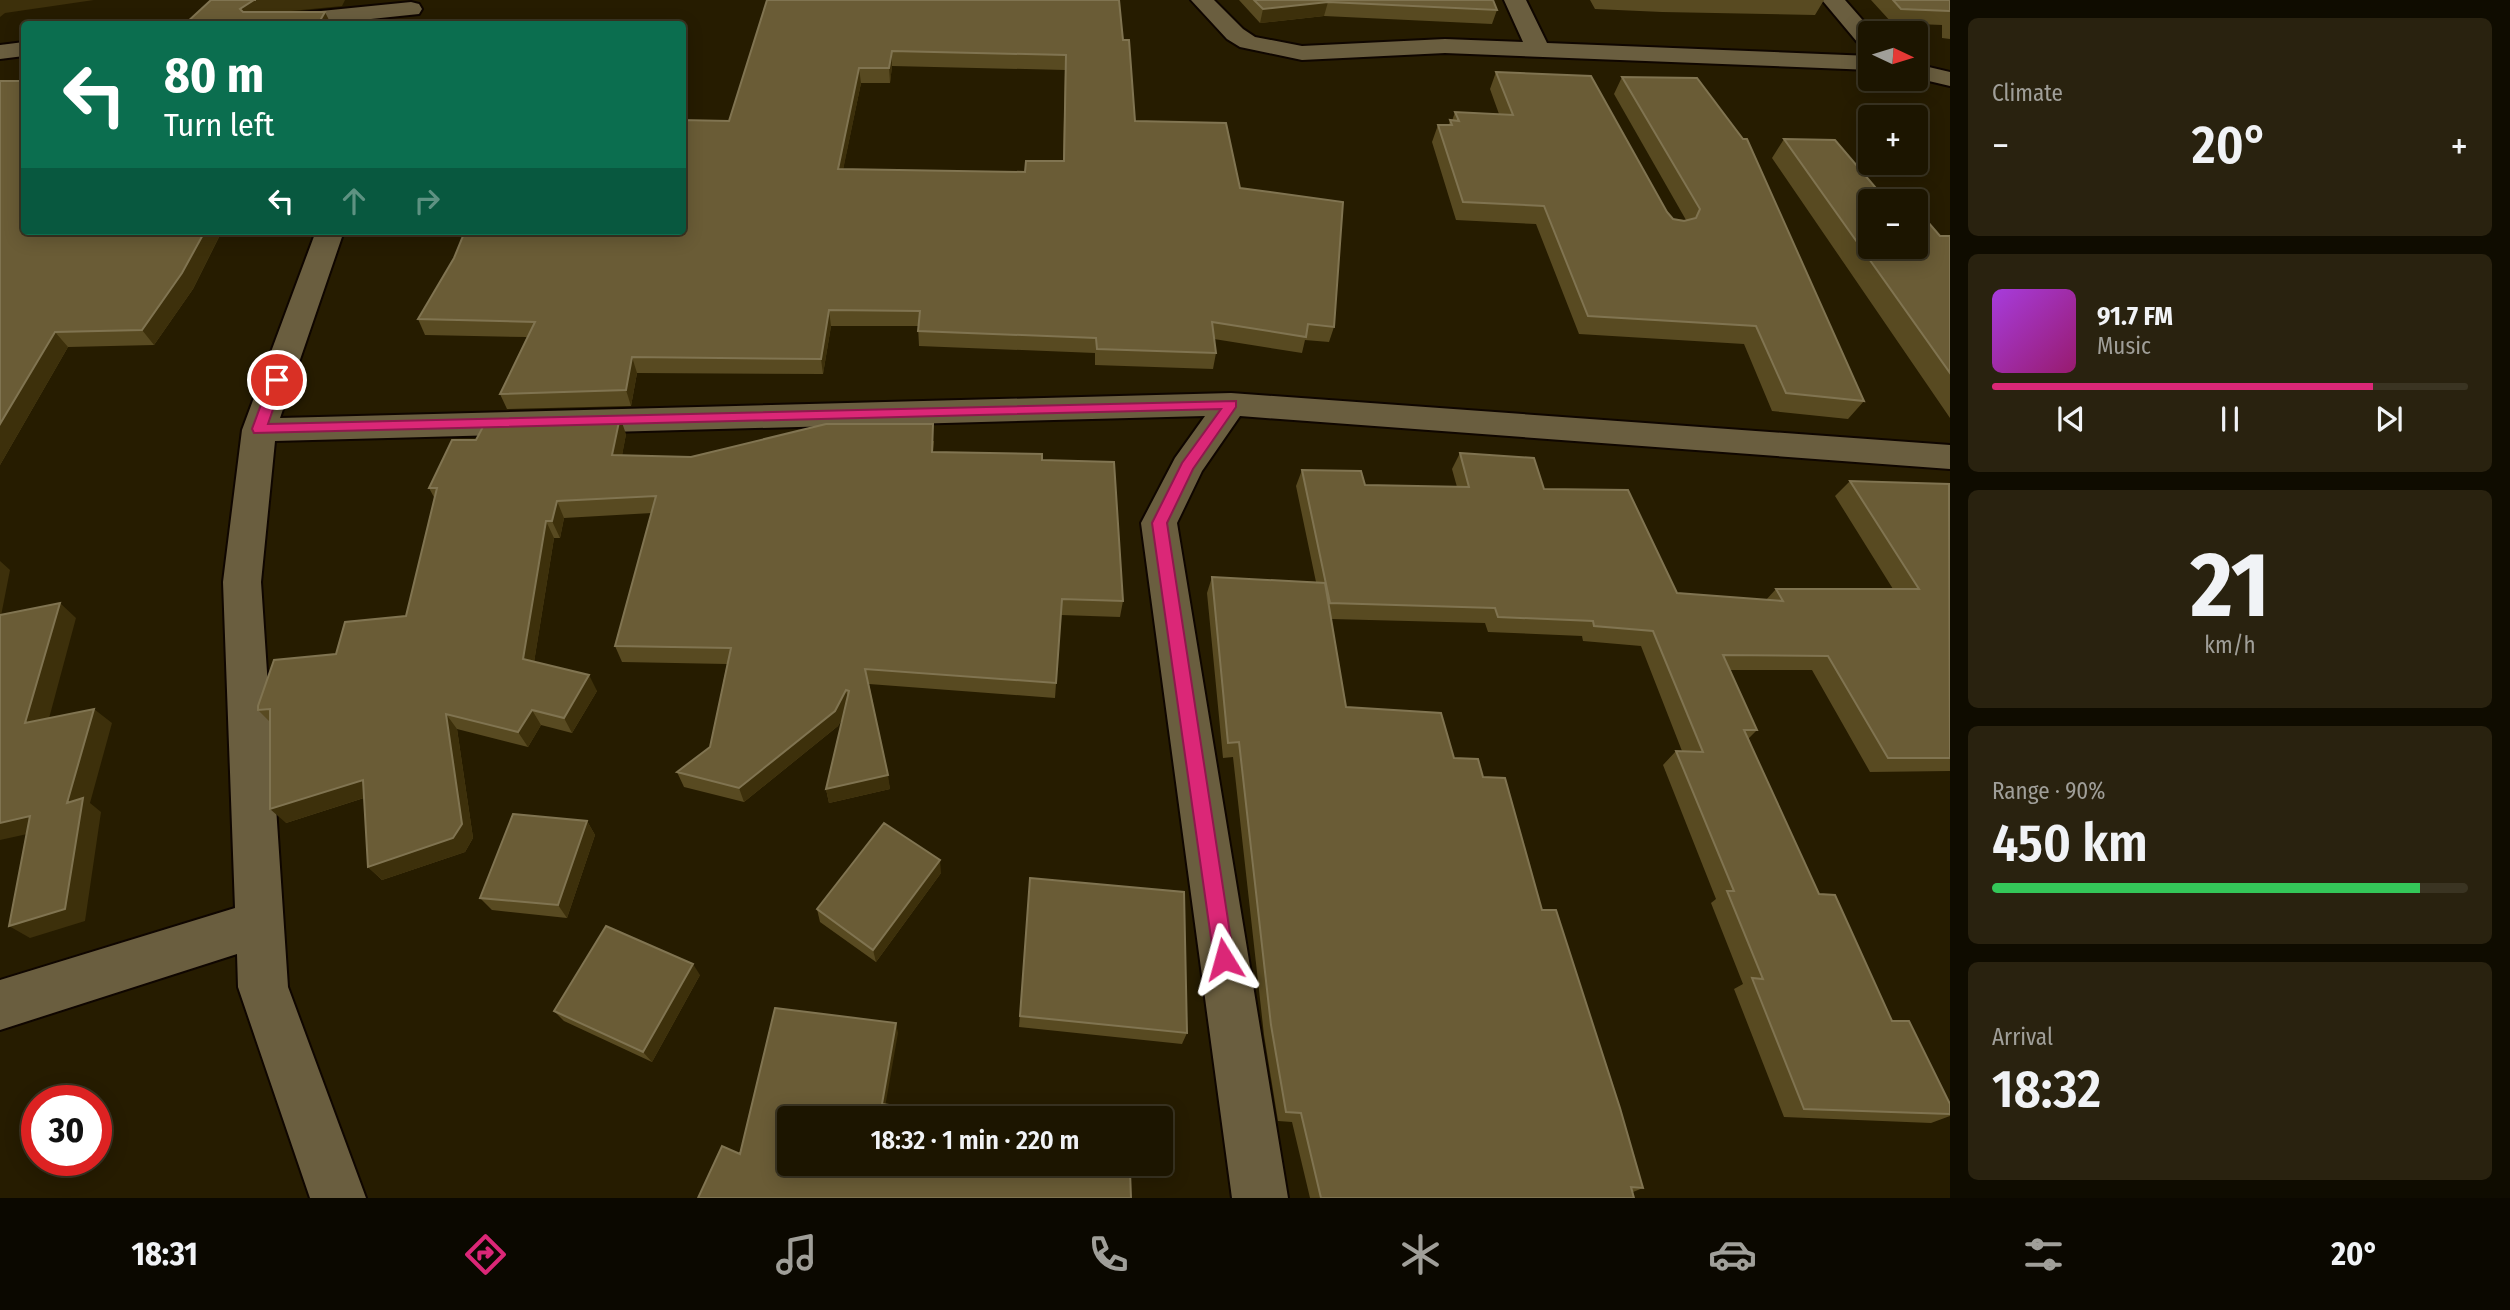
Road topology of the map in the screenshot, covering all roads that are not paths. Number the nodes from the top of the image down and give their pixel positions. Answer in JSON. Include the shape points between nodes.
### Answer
{"nodes":[{"id":1,"x":1202,"y":0,"type":"edge"},
{"id":2,"x":1515,"y":0,"type":"edge"},
{"id":3,"x":1833,"y":0,"type":"edge"},
{"id":4,"x":410,"y":11,"type":"edge"},
{"id":5,"x":295,"y":21,"type":"edge"},
{"id":6,"x":1858,"y":29,"type":"edge"},
{"id":7,"x":21,"y":49,"type":"edge"},
{"id":8,"x":1538,"y":49,"type":"junction"},
{"id":9,"x":1574,"y":50,"type":"junction"},
{"id":10,"x":0,"y":52,"type":"edge"},
{"id":11,"x":1858,"y":62,"type":"edge"},
{"id":12,"x":1928,"y":68,"type":"edge"},
{"id":13,"x":1950,"y":68,"type":"edge"},
{"id":14,"x":1928,"y":72,"type":"edge"},
{"id":15,"x":1587,"y":74,"type":"edge"},
{"id":16,"x":1950,"y":79,"type":"edge"},
{"id":17,"x":329,"y":235,"type":"edge"},
{"id":18,"x":1231,"y":404,"type":"junction"},
{"id":19,"x":259,"y":429,"type":"junction"},
{"id":20,"x":1950,"y":457,"type":"edge"},
{"id":21,"x":260,"y":924,"type":"junction"},
{"id":22,"x":0,"y":1005,"type":"edge"},
{"id":23,"x":338,"y":1198,"type":"edge"},
{"id":24,"x":1260,"y":1198,"type":"edge"}],
"edges":[{"from":1,"to":8,"type":"street","via":[[1235,34],[1279,50]]},
{"from":2,"to":8,"type":"street"},
{"from":3,"to":6,"type":"street"},
{"from":4,"to":5,"type":"street"},
{"from":7,"to":10,"type":"street"},
{"from":8,"to":9,"type":"street"},
{"from":9,"to":11,"type":"street"},
{"from":9,"to":15,"type":"street"},
{"from":12,"to":13,"type":"street"},
{"from":14,"to":16,"type":"street"},
{"from":17,"to":19,"type":"street"},
{"from":18,"to":19,"type":"street"},
{"from":18,"to":20,"type":"street"},
{"from":18,"to":24,"type":"street","via":[[1187,467],[1159,523]]},
{"from":19,"to":21,"type":"street","via":[[242,582]]},
{"from":21,"to":22,"type":"street"},
{"from":21,"to":23,"type":"street","via":[[263,987]]}]}
